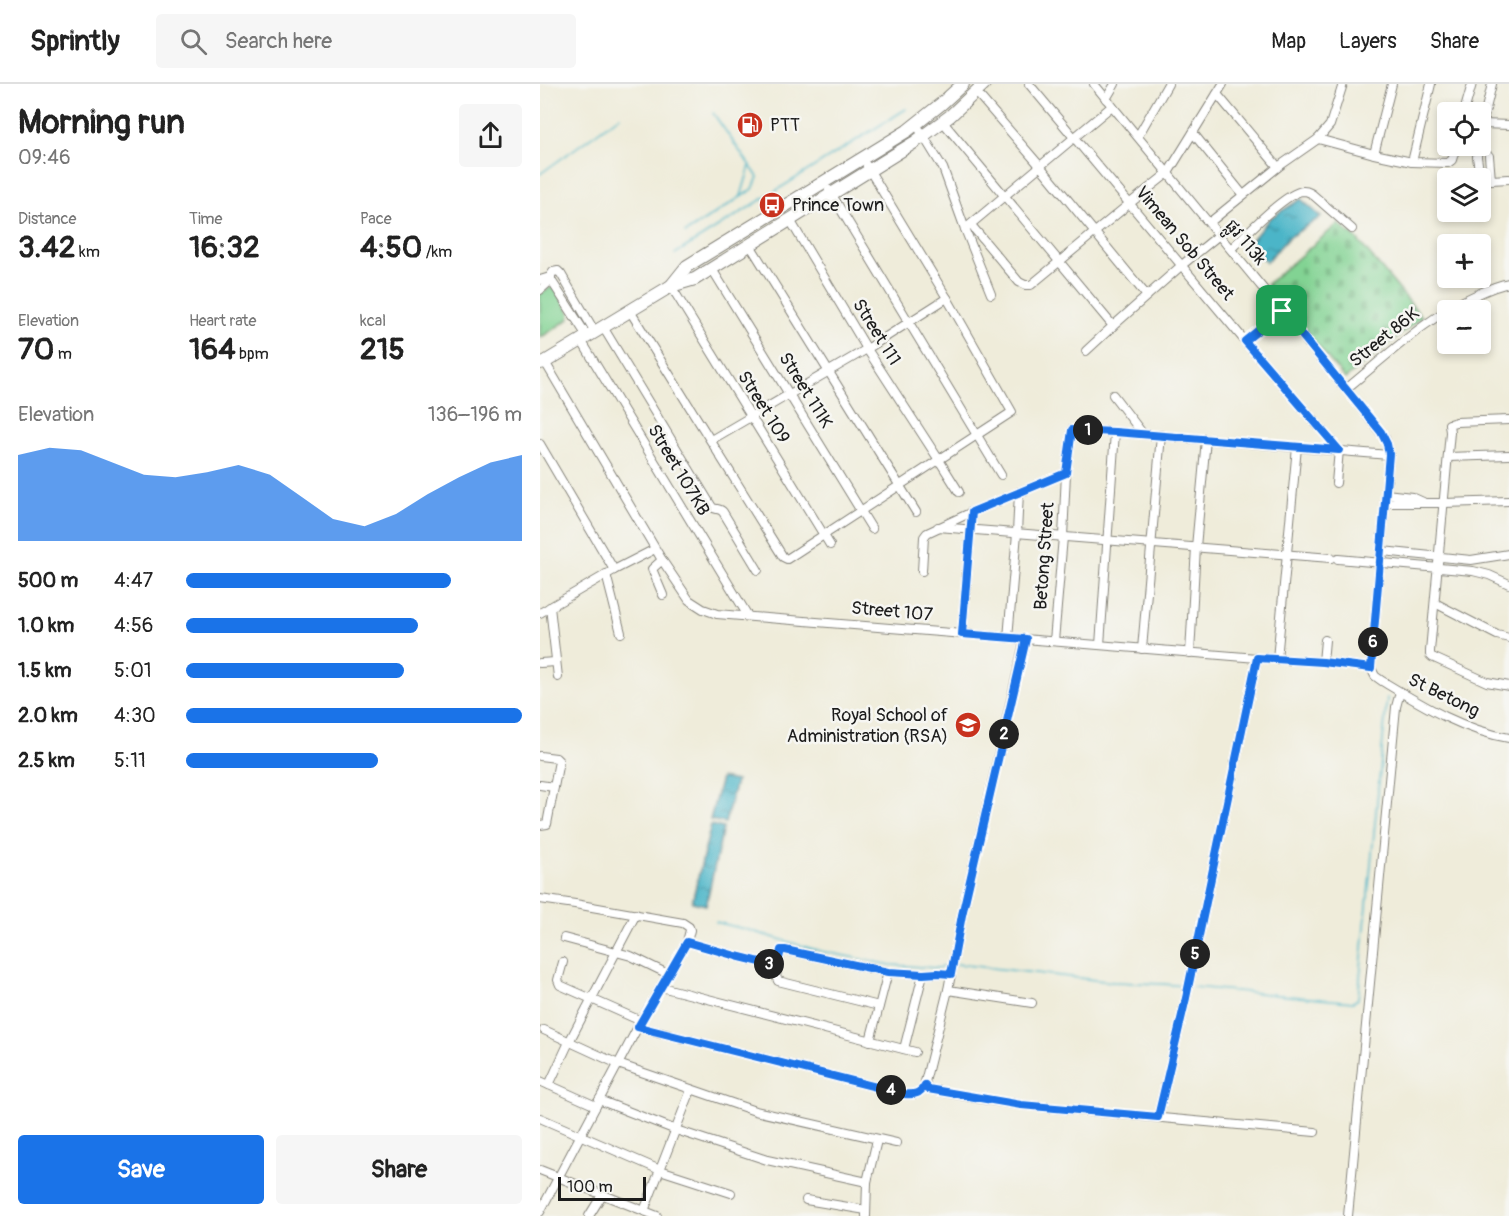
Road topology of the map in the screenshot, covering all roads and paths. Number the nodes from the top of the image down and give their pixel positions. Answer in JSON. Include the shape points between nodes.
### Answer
{"nodes":[{"id":1,"x":963,"y":84,"type":"edge"},
{"id":2,"x":1029,"y":84,"type":"edge"},
{"id":3,"x":1094,"y":84,"type":"edge"},
{"id":4,"x":1115,"y":84,"type":"edge"},
{"id":5,"x":1168,"y":84,"type":"edge"},
{"id":6,"x":1223,"y":84,"type":"edge"},
{"id":7,"x":1343,"y":84,"type":"edge"},
{"id":8,"x":1392,"y":84,"type":"edge"},
{"id":9,"x":1431,"y":84,"type":"edge"},
{"id":10,"x":1472,"y":84,"type":"edge"},
{"id":11,"x":1492,"y":84,"type":"edge"},
{"id":12,"x":980,"y":88,"type":"edge"},
{"id":13,"x":1217,"y":94,"type":"junction"},
{"id":14,"x":1109,"y":102,"type":"junction"},
{"id":15,"x":1467,"y":102,"type":"edge"},
{"id":16,"x":1488,"y":102,"type":"edge"},
{"id":17,"x":943,"y":122,"type":"junction"},
{"id":18,"x":916,"y":124,"type":"junction"},
{"id":19,"x":1509,"y":125,"type":"edge"},
{"id":20,"x":1491,"y":128,"type":"edge"},
{"id":21,"x":1193,"y":133,"type":"junction"},
{"id":22,"x":924,"y":136,"type":"junction"},
{"id":23,"x":1138,"y":136,"type":"junction"},
{"id":24,"x":1075,"y":138,"type":"junction"},
{"id":25,"x":1318,"y":139,"type":"junction"},
{"id":26,"x":1374,"y":154,"type":"junction"},
{"id":27,"x":1453,"y":156,"type":"edge"},
{"id":28,"x":1489,"y":156,"type":"dead end"},
{"id":29,"x":862,"y":158,"type":"junction"},
{"id":30,"x":1412,"y":162,"type":"junction"},
{"id":31,"x":1040,"y":166,"type":"junction"},
{"id":32,"x":1278,"y":167,"type":"junction"},
{"id":33,"x":1490,"y":168,"type":"edge"},
{"id":34,"x":869,"y":171,"type":"junction"},
{"id":35,"x":1168,"y":173,"type":"junction"},
{"id":36,"x":1509,"y":179,"type":"edge"},
{"id":37,"x":1491,"y":180,"type":"edge"},
{"id":38,"x":824,"y":182,"type":"junction"},
{"id":39,"x":831,"y":194,"type":"junction"},
{"id":40,"x":1243,"y":195,"type":"junction"},
{"id":41,"x":1005,"y":196,"type":"junction"},
{"id":42,"x":1129,"y":204,"type":"junction"},
{"id":43,"x":790,"y":220,"type":"junction"},
{"id":44,"x":1209,"y":223,"type":"junction"},
{"id":45,"x":968,"y":227,"type":"junction"},
{"id":46,"x":1352,"y":229,"type":"dead end"},
{"id":47,"x":1094,"y":233,"type":"junction"},
{"id":48,"x":1219,"y":235,"type":"junction"},
{"id":49,"x":750,"y":245,"type":"junction"},
{"id":50,"x":1231,"y":249,"type":"junction"},
{"id":51,"x":1060,"y":261,"type":"junction"},
{"id":52,"x":1182,"y":265,"type":"junction"},
{"id":53,"x":712,"y":269,"type":"junction"},
{"id":54,"x":554,"y":279,"type":"junction"},
{"id":55,"x":540,"y":280,"type":"edge"},
{"id":56,"x":1509,"y":283,"type":"edge"},
{"id":57,"x":671,"y":286,"type":"junction"},
{"id":58,"x":540,"y":290,"type":"edge"},
{"id":59,"x":991,"y":294,"type":"dead end"},
{"id":60,"x":1147,"y":296,"type":"junction"},
{"id":61,"x":947,"y":298,"type":"junction"},
{"id":62,"x":630,"y":310,"type":"junction"},
{"id":63,"x":1282,"y":311,"type":"junction"},
{"id":64,"x":909,"y":322,"type":"junction"},
{"id":65,"x":1113,"y":326,"type":"junction"},
{"id":66,"x":592,"y":334,"type":"junction"},
{"id":67,"x":1245,"y":341,"type":"junction"},
{"id":68,"x":867,"y":349,"type":"junction"},
{"id":69,"x":1086,"y":351,"type":"dead end"},
{"id":70,"x":542,"y":364,"type":"edge"},
{"id":71,"x":828,"y":372,"type":"junction"},
{"id":72,"x":1346,"y":389,"type":"junction"},
{"id":73,"x":790,"y":395,"type":"junction"},
{"id":74,"x":1113,"y":395,"type":"dead end"},
{"id":75,"x":751,"y":417,"type":"junction"},
{"id":76,"x":1509,"y":420,"type":"edge"},
{"id":77,"x":1115,"y":432,"type":"junction"},
{"id":78,"x":1143,"y":434,"type":"junction"},
{"id":79,"x":978,"y":435,"type":"junction"},
{"id":80,"x":1161,"y":435,"type":"junction"},
{"id":81,"x":1206,"y":439,"type":"junction"},
{"id":82,"x":711,"y":440,"type":"junction"},
{"id":83,"x":540,"y":444,"type":"edge"},
{"id":84,"x":1296,"y":447,"type":"junction"},
{"id":85,"x":1339,"y":450,"type":"junction"},
{"id":86,"x":1389,"y":454,"type":"junction"},
{"id":87,"x":1509,"y":455,"type":"edge"},
{"id":88,"x":1448,"y":457,"type":"junction"},
{"id":89,"x":939,"y":459,"type":"junction"},
{"id":90,"x":1066,"y":473,"type":"junction"},
{"id":91,"x":1002,"y":475,"type":"dead end"},
{"id":92,"x":1336,"y":483,"type":"dead end"},
{"id":93,"x":899,"y":486,"type":"junction"},
{"id":94,"x":959,"y":492,"type":"dead end"},
{"id":95,"x":1019,"y":492,"type":"junction"},
{"id":96,"x":1386,"y":498,"type":"junction"},
{"id":97,"x":1509,"y":501,"type":"edge"},
{"id":98,"x":1444,"y":503,"type":"junction"},
{"id":99,"x":861,"y":511,"type":"junction"},
{"id":100,"x":916,"y":512,"type":"dead end"},
{"id":101,"x":972,"y":512,"type":"junction"},
{"id":102,"x":938,"y":527,"type":"junction"},
{"id":103,"x":872,"y":529,"type":"dead end"},
{"id":104,"x":972,"y":530,"type":"junction"},
{"id":105,"x":1017,"y":533,"type":"junction"},
{"id":106,"x":823,"y":535,"type":"junction"},
{"id":107,"x":1063,"y":537,"type":"junction"},
{"id":108,"x":1108,"y":540,"type":"junction"},
{"id":109,"x":1152,"y":544,"type":"junction"},
{"id":110,"x":830,"y":546,"type":"dead end"},
{"id":111,"x":1196,"y":547,"type":"junction"},
{"id":112,"x":655,"y":549,"type":"junction"},
{"id":113,"x":1382,"y":551,"type":"junction"},
{"id":114,"x":1509,"y":554,"type":"edge"},
{"id":115,"x":1286,"y":555,"type":"junction"},
{"id":116,"x":1440,"y":557,"type":"junction"},
{"id":117,"x":1491,"y":557,"type":"junction"},
{"id":118,"x":662,"y":560,"type":"junction"},
{"id":119,"x":1381,"y":562,"type":"junction"},
{"id":120,"x":1438,"y":567,"type":"junction"},
{"id":121,"x":758,"y":570,"type":"dead end"},
{"id":122,"x":922,"y":571,"type":"dead end"},
{"id":123,"x":610,"y":572,"type":"junction"},
{"id":124,"x":1488,"y":575,"type":"junction"},
{"id":125,"x":1509,"y":584,"type":"edge"},
{"id":126,"x":663,"y":595,"type":"dead end"},
{"id":127,"x":1435,"y":603,"type":"junction"},
{"id":128,"x":550,"y":607,"type":"junction"},
{"id":129,"x":540,"y":613,"type":"edge"},
{"id":130,"x":748,"y":616,"type":"junction"},
{"id":131,"x":621,"y":633,"type":"dead end"},
{"id":132,"x":962,"y":634,"type":"junction"},
{"id":133,"x":1008,"y":638,"type":"junction"},
{"id":134,"x":1509,"y":638,"type":"edge"},
{"id":135,"x":1026,"y":639,"type":"junction"},
{"id":136,"x":1325,"y":640,"type":"dead end"},
{"id":137,"x":1054,"y":641,"type":"junction"},
{"id":138,"x":1100,"y":645,"type":"junction"},
{"id":139,"x":1142,"y":649,"type":"junction"},
{"id":140,"x":1190,"y":653,"type":"junction"},
{"id":141,"x":1257,"y":658,"type":"junction"},
{"id":142,"x":1277,"y":659,"type":"junction"},
{"id":143,"x":556,"y":662,"type":"junction"},
{"id":144,"x":1323,"y":662,"type":"junction"},
{"id":145,"x":540,"y":663,"type":"edge"},
{"id":146,"x":1371,"y":668,"type":"junction"},
{"id":147,"x":558,"y":677,"type":"dead end"},
{"id":148,"x":1509,"y":686,"type":"edge"},
{"id":149,"x":1400,"y":692,"type":"junction"},
{"id":150,"x":1509,"y":738,"type":"edge"},
{"id":151,"x":540,"y":756,"type":"edge"},
{"id":152,"x":540,"y":784,"type":"edge"},
{"id":153,"x":554,"y":787,"type":"junction"},
{"id":154,"x":540,"y":825,"type":"edge"},
{"id":155,"x":540,"y":899,"type":"edge"},
{"id":156,"x":636,"y":914,"type":"junction"},
{"id":157,"x":564,"y":938,"type":"dead end"},
{"id":158,"x":687,"y":942,"type":"junction"},
{"id":159,"x":618,"y":952,"type":"junction"},
{"id":160,"x":563,"y":962,"type":"dead end"},
{"id":161,"x":777,"y":966,"type":"junction"},
{"id":162,"x":888,"y":972,"type":"junction"},
{"id":163,"x":951,"y":972,"type":"junction"},
{"id":164,"x":668,"y":974,"type":"junction"},
{"id":165,"x":923,"y":974,"type":"junction"},
{"id":166,"x":661,"y":987,"type":"junction"},
{"id":167,"x":948,"y":990,"type":"junction"},
{"id":168,"x":592,"y":999,"type":"junction"},
{"id":169,"x":1032,"y":1003,"type":"dead end"},
{"id":170,"x":879,"y":1006,"type":"junction"},
{"id":171,"x":640,"y":1024,"type":"junction"},
{"id":172,"x":543,"y":1030,"type":"dead end"},
{"id":173,"x":870,"y":1041,"type":"junction"},
{"id":174,"x":569,"y":1042,"type":"junction"},
{"id":175,"x":904,"y":1049,"type":"junction"},
{"id":176,"x":915,"y":1052,"type":"dead end"},
{"id":177,"x":618,"y":1064,"type":"junction"},
{"id":178,"x":544,"y":1083,"type":"edge"},
{"id":179,"x":925,"y":1085,"type":"junction"},
{"id":180,"x":691,"y":1090,"type":"junction"},
{"id":181,"x":597,"y":1103,"type":"junction"},
{"id":182,"x":1158,"y":1117,"type":"junction"},
{"id":183,"x":540,"y":1118,"type":"edge"},
{"id":184,"x":676,"y":1130,"type":"junction"},
{"id":185,"x":1315,"y":1132,"type":"dead end"},
{"id":186,"x":580,"y":1136,"type":"junction"},
{"id":187,"x":877,"y":1140,"type":"junction"},
{"id":188,"x":896,"y":1143,"type":"dead end"},
{"id":189,"x":540,"y":1170,"type":"edge"},
{"id":190,"x":660,"y":1170,"type":"junction"},
{"id":191,"x":559,"y":1177,"type":"junction"},
{"id":192,"x":867,"y":1182,"type":"junction"},
{"id":193,"x":731,"y":1193,"type":"dead end"},
{"id":194,"x":602,"y":1195,"type":"junction"},
{"id":195,"x":806,"y":1200,"type":"dead end"},
{"id":196,"x":644,"y":1211,"type":"junction"},
{"id":197,"x":540,"y":1212,"type":"edge"},
{"id":198,"x":866,"y":1213,"type":"edge"},
{"id":199,"x":589,"y":1216,"type":"edge"},
{"id":200,"x":657,"y":1216,"type":"edge"},
{"id":201,"x":1348,"y":1216,"type":"edge"}],
"edges":[{"from":1,"to":18,"type":"highway"},
{"from":2,"to":24,"type":"street","name":"Vimean Sob Street"},
{"from":3,"to":14,"type":"street","name":"ផ្លូវ 113k"},
{"from":4,"to":14,"type":"street"},
{"from":5,"to":23,"type":"street"},
{"from":6,"to":13,"type":"street"},
{"from":7,"to":25,"type":"street","via":[[1330,125]]},
{"from":8,"to":26,"type":"street"},
{"from":9,"to":30,"type":"street"},
{"from":10,"to":15,"type":"street"},
{"from":11,"to":16,"type":"street"},
{"from":12,"to":17,"type":"highway"},
{"from":12,"to":31,"type":"street"},
{"from":13,"to":21,"type":"street"},
{"from":13,"to":32,"type":"street"},
{"from":14,"to":23,"type":"street","name":"ផ្លូវ 113k"},
{"from":14,"to":24,"type":"street"},
{"from":17,"to":22,"type":"highway"},
{"from":17,"to":41,"type":"street"},
{"from":18,"to":22,"type":"street"},
{"from":18,"to":29,"type":"highway"},
{"from":19,"to":20,"type":"street"},
{"from":21,"to":35,"type":"street"},
{"from":21,"to":40,"type":"street"},
{"from":22,"to":34,"type":"highway"},
{"from":22,"to":45,"type":"street","via":[[943,168]]},
{"from":23,"to":35,"type":"street","name":"ផ្លូវ 113k"},
{"from":24,"to":31,"type":"street"},
{"from":24,"to":42,"type":"street","name":"Vimean Sob Street"},
{"from":25,"to":26,"type":"street"},
{"from":25,"to":32,"type":"street"},
{"from":26,"to":30,"type":"street"},
{"from":27,"to":30,"type":"street","via":[[1448,163]]},
{"from":28,"to":33,"type":"street"},
{"from":29,"to":34,"type":"street"},
{"from":29,"to":38,"type":"highway"},
{"from":31,"to":41,"type":"street"},
{"from":31,"to":47,"type":"street"},
{"from":32,"to":40,"type":"street"},
{"from":34,"to":39,"type":"highway"},
{"from":34,"to":61,"type":"street"},
{"from":35,"to":42,"type":"street"},
{"from":35,"to":44,"type":"street","name":"ផ្លូវ 113k"},
{"from":36,"to":37,"type":"street"},
{"from":38,"to":39,"type":"street"},
{"from":38,"to":57,"type":"highway","via":[[687,266]]},
{"from":39,"to":43,"type":"highway"},
{"from":39,"to":64,"type":"street"},
{"from":40,"to":44,"type":"street"},
{"from":41,"to":45,"type":"street"},
{"from":41,"to":51,"type":"street"},
{"from":42,"to":47,"type":"street"},
{"from":42,"to":52,"type":"street","name":"Vimean Sob Street"},
{"from":43,"to":49,"type":"highway"},
{"from":43,"to":68,"type":"street","name":"Street 111"},
{"from":44,"to":48,"type":"street","name":"ផ្លូវ 113k"},
{"from":45,"to":51,"type":"street","via":[[1025,285],[1031,285]]},
{"from":45,"to":59,"type":"street"},
{"from":46,"to":50,"type":"street","via":[[1312,194],[1302,191],[1281,203]]},
{"from":47,"to":51,"type":"street"},
{"from":47,"to":60,"type":"street"},
{"from":48,"to":50,"type":"street","name":"ផ្លូវ 113k"},
{"from":48,"to":52,"type":"street"},
{"from":49,"to":53,"type":"highway"},
{"from":49,"to":71,"type":"street"},
{"from":50,"to":63,"type":"street","name":"ផ្លូវ 113k"},
{"from":51,"to":65,"type":"street"},
{"from":52,"to":60,"type":"street"},
{"from":52,"to":67,"type":"street","name":"Vimean Sob Street"},
{"from":53,"to":57,"type":"highway"},
{"from":53,"to":73,"type":"street","name":"Street 111K"},
{"from":54,"to":55,"type":"street"},
{"from":54,"to":58,"type":"street"},
{"from":54,"to":66,"type":"street"},
{"from":56,"to":72,"type":"street","name":"Street 86K","via":[[1460,302],[1430,321]]},
{"from":57,"to":62,"type":"highway"},
{"from":57,"to":75,"type":"street","name":"Street 109"},
{"from":60,"to":65,"type":"street"},
{"from":61,"to":64,"type":"street"},
{"from":61,"to":79,"type":"street","via":[[1012,412]]},
{"from":62,"to":66,"type":"highway"},
{"from":62,"to":82,"type":"street"},
{"from":63,"to":67,"type":"street"},
{"from":63,"to":72,"type":"street","name":"ផ្លូវ 113k"},
{"from":64,"to":68,"type":"street"},
{"from":64,"to":79,"type":"street"},
{"from":65,"to":69,"type":"street"},
{"from":66,"to":70,"type":"highway"},
{"from":66,"to":121,"type":"street","via":[[712,508],[723,512]]},
{"from":66,"to":130,"type":"street","name":"Street 107KB"},
{"from":67,"to":85,"type":"street","name":"Vimean Sob Street"},
{"from":68,"to":71,"type":"street"},
{"from":68,"to":89,"type":"street","name":"Street 111"},
{"from":70,"to":112,"type":"street","name":"Street 107"},
{"from":71,"to":73,"type":"street"},
{"from":71,"to":93,"type":"street"},
{"from":72,"to":86,"type":"street","name":"ផ្លូវ 113k","via":[[1381,432]]},
{"from":73,"to":75,"type":"street"},
{"from":73,"to":99,"type":"street","name":"Street 111K"},
{"from":74,"to":78,"type":"street"},
{"from":75,"to":82,"type":"street"},
{"from":75,"to":106,"type":"street","name":"Street 109"},
{"from":76,"to":88,"type":"street","via":[[1449,424]]},
{"from":77,"to":78,"type":"street","name":"Betong Street"},
{"from":77,"to":90,"type":"street","name":"Betong Street","via":[[1072,430]]},
{"from":77,"to":108,"type":"street"},
{"from":78,"to":80,"type":"street","name":"Betong Street"},
{"from":79,"to":89,"type":"street"},
{"from":79,"to":91,"type":"street"},
{"from":80,"to":81,"type":"street","name":"Betong Street"},
{"from":80,"to":109,"type":"street"},
{"from":81,"to":84,"type":"street","name":"Betong Street"},
{"from":81,"to":111,"type":"street"},
{"from":82,"to":106,"type":"street","via":[[784,558]]},
{"from":83,"to":123,"type":"street"},
{"from":84,"to":85,"type":"street","name":"Betong Street"},
{"from":84,"to":115,"type":"street"},
{"from":85,"to":86,"type":"street","name":"Betong Street"},
{"from":85,"to":92,"type":"street"},
{"from":86,"to":96,"type":"street","name":"ផ្លូវ 113k"},
{"from":87,"to":88,"type":"street"},
{"from":88,"to":98,"type":"street"},
{"from":89,"to":93,"type":"street"},
{"from":89,"to":94,"type":"street","name":"Street 111"},
{"from":90,"to":95,"type":"street"},
{"from":90,"to":107,"type":"street","name":"Betong Street"},
{"from":93,"to":99,"type":"street"},
{"from":93,"to":100,"type":"street"},
{"from":95,"to":101,"type":"street"},
{"from":95,"to":105,"type":"street"},
{"from":96,"to":98,"type":"street","via":[[1412,497]]},
{"from":96,"to":113,"type":"street","name":"ផ្លូវ 113k"},
{"from":97,"to":98,"type":"street"},
{"from":98,"to":116,"type":"street"},
{"from":99,"to":103,"type":"street","name":"Street 111K"},
{"from":99,"to":106,"type":"street"},
{"from":101,"to":102,"type":"street"},
{"from":101,"to":104,"type":"street"},
{"from":102,"to":104,"type":"street"},
{"from":102,"to":122,"type":"street","via":[[924,537]]},
{"from":104,"to":105,"type":"street"},
{"from":104,"to":132,"type":"street"},
{"from":105,"to":107,"type":"street"},
{"from":105,"to":133,"type":"street"},
{"from":106,"to":110,"type":"street","name":"Street 109"},
{"from":107,"to":108,"type":"street"},
{"from":107,"to":137,"type":"street","name":"Betong Street"},
{"from":108,"to":109,"type":"street"},
{"from":108,"to":138,"type":"street"},
{"from":109,"to":111,"type":"street"},
{"from":109,"to":139,"type":"street"},
{"from":111,"to":115,"type":"street"},
{"from":111,"to":140,"type":"street"},
{"from":112,"to":118,"type":"street","name":"Street 107"},
{"from":112,"to":123,"type":"street"},
{"from":113,"to":116,"type":"street"},
{"from":113,"to":119,"type":"street","name":"ផ្លូវ 113k"},
{"from":114,"to":117,"type":"street"},
{"from":115,"to":119,"type":"street"},
{"from":115,"to":142,"type":"street"},
{"from":116,"to":117,"type":"street"},
{"from":116,"to":120,"type":"street"},
{"from":117,"to":124,"type":"street"},
{"from":118,"to":126,"type":"street","via":[[652,569]]},
{"from":118,"to":130,"type":"street","name":"Street 107","via":[[696,604],[717,614]]},
{"from":119,"to":120,"type":"street"},
{"from":119,"to":146,"type":"street","name":"ផ្លូវ 113k"},
{"from":120,"to":124,"type":"street"},
{"from":120,"to":127,"type":"street"},
{"from":123,"to":128,"type":"street"},
{"from":123,"to":131,"type":"street"},
{"from":124,"to":125,"type":"street"},
{"from":127,"to":134,"type":"street"},
{"from":127,"to":148,"type":"street","via":[[1430,655],[1487,682]]},
{"from":128,"to":129,"type":"street"},
{"from":128,"to":143,"type":"street"},
{"from":130,"to":132,"type":"street","name":"Street 107"},
{"from":132,"to":133,"type":"street","name":"Street 107"},
{"from":133,"to":135,"type":"street","name":"Street 107"},
{"from":135,"to":137,"type":"street","name":"Street 107"},
{"from":135,"to":163,"type":"street"},
{"from":136,"to":144,"type":"street"},
{"from":137,"to":138,"type":"street","name":"Street 107"},
{"from":138,"to":139,"type":"street","name":"Street 107"},
{"from":139,"to":140,"type":"street","name":"Street 107"},
{"from":140,"to":141,"type":"street","name":"Street 107"},
{"from":141,"to":142,"type":"street","name":"Street 107"},
{"from":141,"to":182,"type":"street"},
{"from":142,"to":144,"type":"street","name":"Street 107"},
{"from":143,"to":145,"type":"street"},
{"from":143,"to":147,"type":"street"},
{"from":144,"to":146,"type":"street","name":"Street 107"},
{"from":146,"to":149,"type":"street","name":"St Betong","via":[[1375,676]]},
{"from":149,"to":150,"type":"street","name":"St Betong","via":[[1465,726]]},
{"from":149,"to":201,"type":"street"},
{"from":151,"to":153,"type":"street","via":[[559,761]]},
{"from":152,"to":153,"type":"street"},
{"from":153,"to":154,"type":"street","via":[[547,824]]},
{"from":155,"to":156,"type":"street"},
{"from":156,"to":158,"type":"street","via":[[683,923],[690,930]]},
{"from":156,"to":159,"type":"street"},
{"from":157,"to":159,"type":"street"},
{"from":158,"to":161,"type":"street"},
{"from":158,"to":164,"type":"street"},
{"from":159,"to":164,"type":"street"},
{"from":159,"to":168,"type":"street"},
{"from":160,"to":168,"type":"street","via":[[560,985]]},
{"from":161,"to":162,"type":"street","via":[[781,950],[785,950]]},
{"from":161,"to":170,"type":"street","via":[[776,979],[780,982]]},
{"from":162,"to":165,"type":"street"},
{"from":162,"to":170,"type":"street"},
{"from":163,"to":165,"type":"street"},
{"from":163,"to":167,"type":"street"},
{"from":164,"to":166,"type":"street"},
{"from":165,"to":175,"type":"street"},
{"from":166,"to":171,"type":"street"},
{"from":166,"to":173,"type":"street"},
{"from":167,"to":169,"type":"street"},
{"from":167,"to":179,"type":"street"},
{"from":168,"to":171,"type":"street"},
{"from":168,"to":174,"type":"street"},
{"from":170,"to":173,"type":"street"},
{"from":171,"to":177,"type":"street"},
{"from":171,"to":179,"type":"street","via":[[904,1094],[917,1094]]},
{"from":172,"to":174,"type":"street"},
{"from":173,"to":175,"type":"street"},
{"from":174,"to":177,"type":"street"},
{"from":174,"to":178,"type":"street"},
{"from":175,"to":176,"type":"street"},
{"from":177,"to":180,"type":"street"},
{"from":177,"to":181,"type":"street"},
{"from":178,"to":181,"type":"street"},
{"from":179,"to":182,"type":"street","via":[[928,1089],[1021,1105]]},
{"from":180,"to":184,"type":"street"},
{"from":180,"to":187,"type":"street","via":[[755,1112]]},
{"from":181,"to":184,"type":"street"},
{"from":181,"to":186,"type":"street"},
{"from":182,"to":185,"type":"street"},
{"from":183,"to":186,"type":"street"},
{"from":184,"to":190,"type":"street"},
{"from":184,"to":192,"type":"street","via":[[767,1160]]},
{"from":186,"to":190,"type":"street"},
{"from":186,"to":191,"type":"street"},
{"from":187,"to":188,"type":"street"},
{"from":187,"to":192,"type":"street"},
{"from":189,"to":191,"type":"street"},
{"from":190,"to":193,"type":"street"},
{"from":190,"to":196,"type":"street"},
{"from":191,"to":194,"type":"street"},
{"from":191,"to":197,"type":"street"},
{"from":192,"to":198,"type":"street"},
{"from":194,"to":196,"type":"street"},
{"from":194,"to":199,"type":"street"},
{"from":195,"to":198,"type":"street"},
{"from":196,"to":200,"type":"street"}]}
